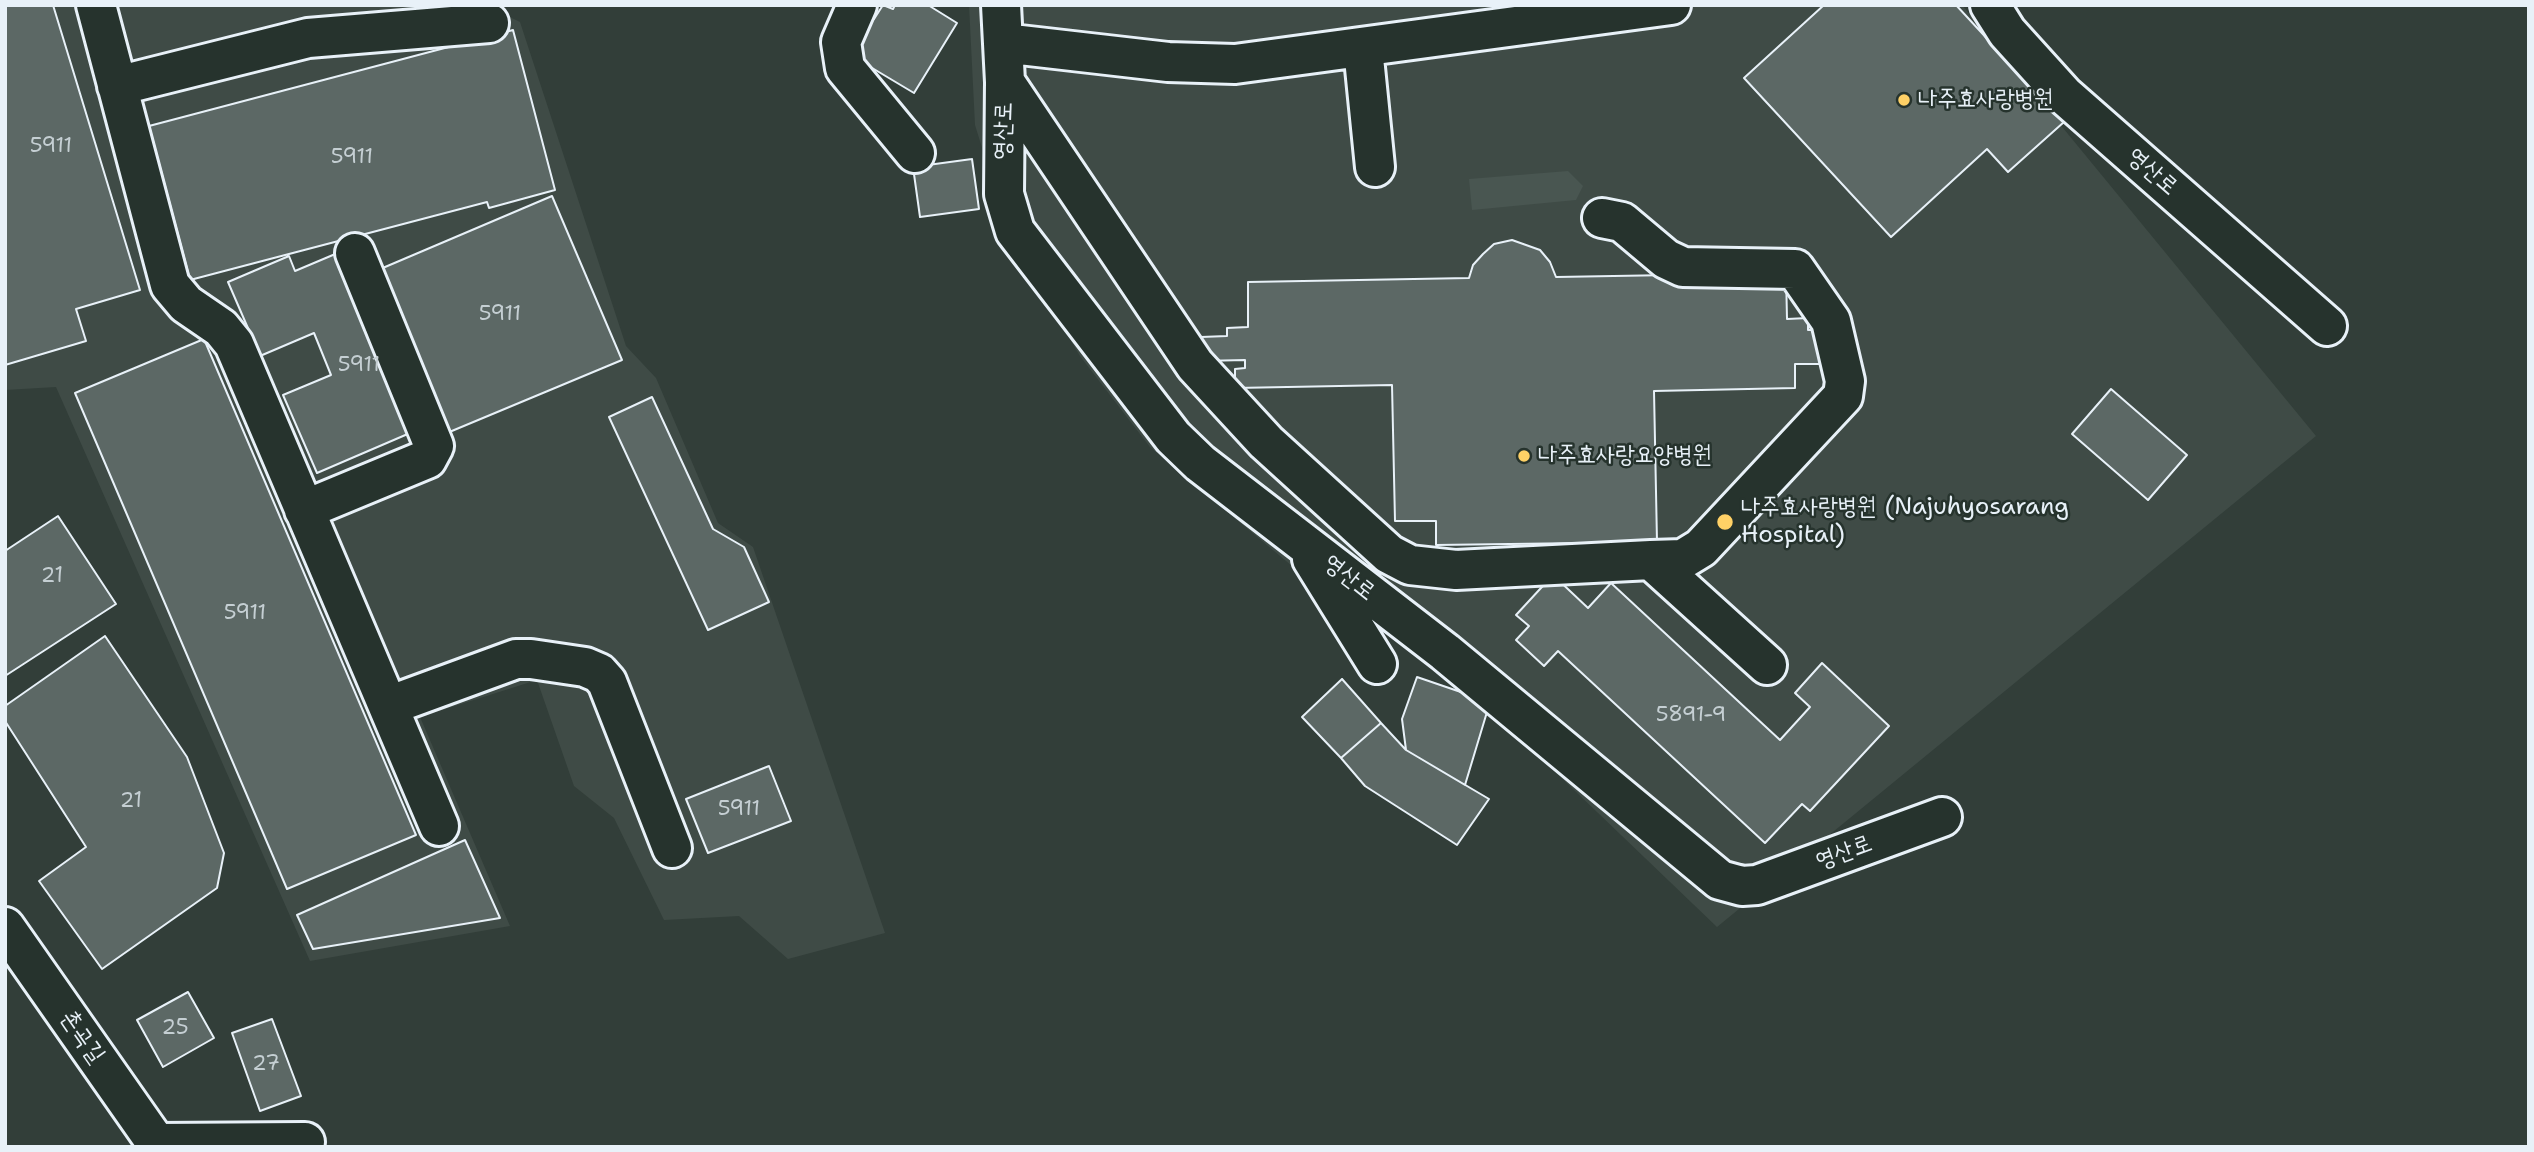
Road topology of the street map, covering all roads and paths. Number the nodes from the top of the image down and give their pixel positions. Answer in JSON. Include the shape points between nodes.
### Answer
{"nodes":[{"id":1,"x":96,"y":5,"type":"edge"},
{"id":2,"x":857,"y":5,"type":"edge"},
{"id":3,"x":1001,"y":5,"type":"edge"},
{"id":4,"x":1671,"y":5,"type":"edge"},
{"id":5,"x":1990,"y":5,"type":"edge"},
{"id":6,"x":489,"y":23,"type":"dead end"},
{"id":7,"x":1003,"y":43,"type":"junction"},
{"id":8,"x":1363,"y":48,"type":"junction"},
{"id":9,"x":1005,"y":82,"type":"junction"},
{"id":10,"x":117,"y":86,"type":"junction"},
{"id":11,"x":915,"y":153,"type":"dead end"},
{"id":12,"x":1375,"y":167,"type":"dead end"},
{"id":13,"x":1602,"y":218,"type":"dead end"},
{"id":14,"x":355,"y":253,"type":"dead end"},
{"id":15,"x":2327,"y":326,"type":"dead end"},
{"id":16,"x":304,"y":510,"type":"junction"},
{"id":17,"x":1301,"y":540,"type":"junction"},
{"id":18,"x":1651,"y":560,"type":"junction"},
{"id":19,"x":1377,"y":664,"type":"dead end"},
{"id":20,"x":1767,"y":666,"type":"dead end"},
{"id":21,"x":388,"y":706,"type":"junction"},
{"id":22,"x":1942,"y":817,"type":"dead end"},
{"id":23,"x":439,"y":826,"type":"dead end"},
{"id":24,"x":672,"y":848,"type":"dead end"},
{"id":25,"x":5,"y":927,"type":"edge"},
{"id":26,"x":305,"y":1142,"type":"dead end"},
{"id":27,"x":158,"y":1145,"type":"edge"}],
"edges":[{"from":1,"to":10,"type":"street"},
{"from":2,"to":11,"type":"street","via":[[841,42],[845,68]]},
{"from":3,"to":7,"type":"street","name":"영산로"},
{"from":4,"to":8,"type":"street"},
{"from":5,"to":15,"type":"street","name":"영산로","via":[[2007,32],[2064,95]]},
{"from":6,"to":10,"type":"street","via":[[320,36]]},
{"from":7,"to":8,"type":"street","via":[[1204,64]]},
{"from":7,"to":9,"type":"street","name":"영산로"},
{"from":8,"to":12,"type":"street"},
{"from":9,"to":17,"type":"street","name":"영산로","via":[[1004,194],[1015,231],[1173,437]]},
{"from":9,"to":18,"type":"street","via":[[1195,365],[1266,442],[1389,554],[1410,565],[1456,570]]},
{"from":10,"to":16,"type":"street","via":[[170,285],[186,304],[229,335]]},
{"from":13,"to":18,"type":"street","via":[[1622,222],[1682,267],[1794,269],[1831,321],[1845,381],[1843,396],[1700,548],[1684,559]]},
{"from":14,"to":16,"type":"street","via":[[434,446],[427,459]]},
{"from":16,"to":21,"type":"street"},
{"from":17,"to":19,"type":"street"},
{"from":17,"to":22,"type":"street","name":"영산로","via":[[1445,652],[1720,880],[1757,885]]},
{"from":18,"to":20,"type":"street"},
{"from":21,"to":23,"type":"street"},
{"from":21,"to":24,"type":"street","via":[[516,659],[600,673]]},
{"from":25,"to":27,"type":"street","name":"촌곡길"},
{"from":26,"to":27,"type":"street"}]}
